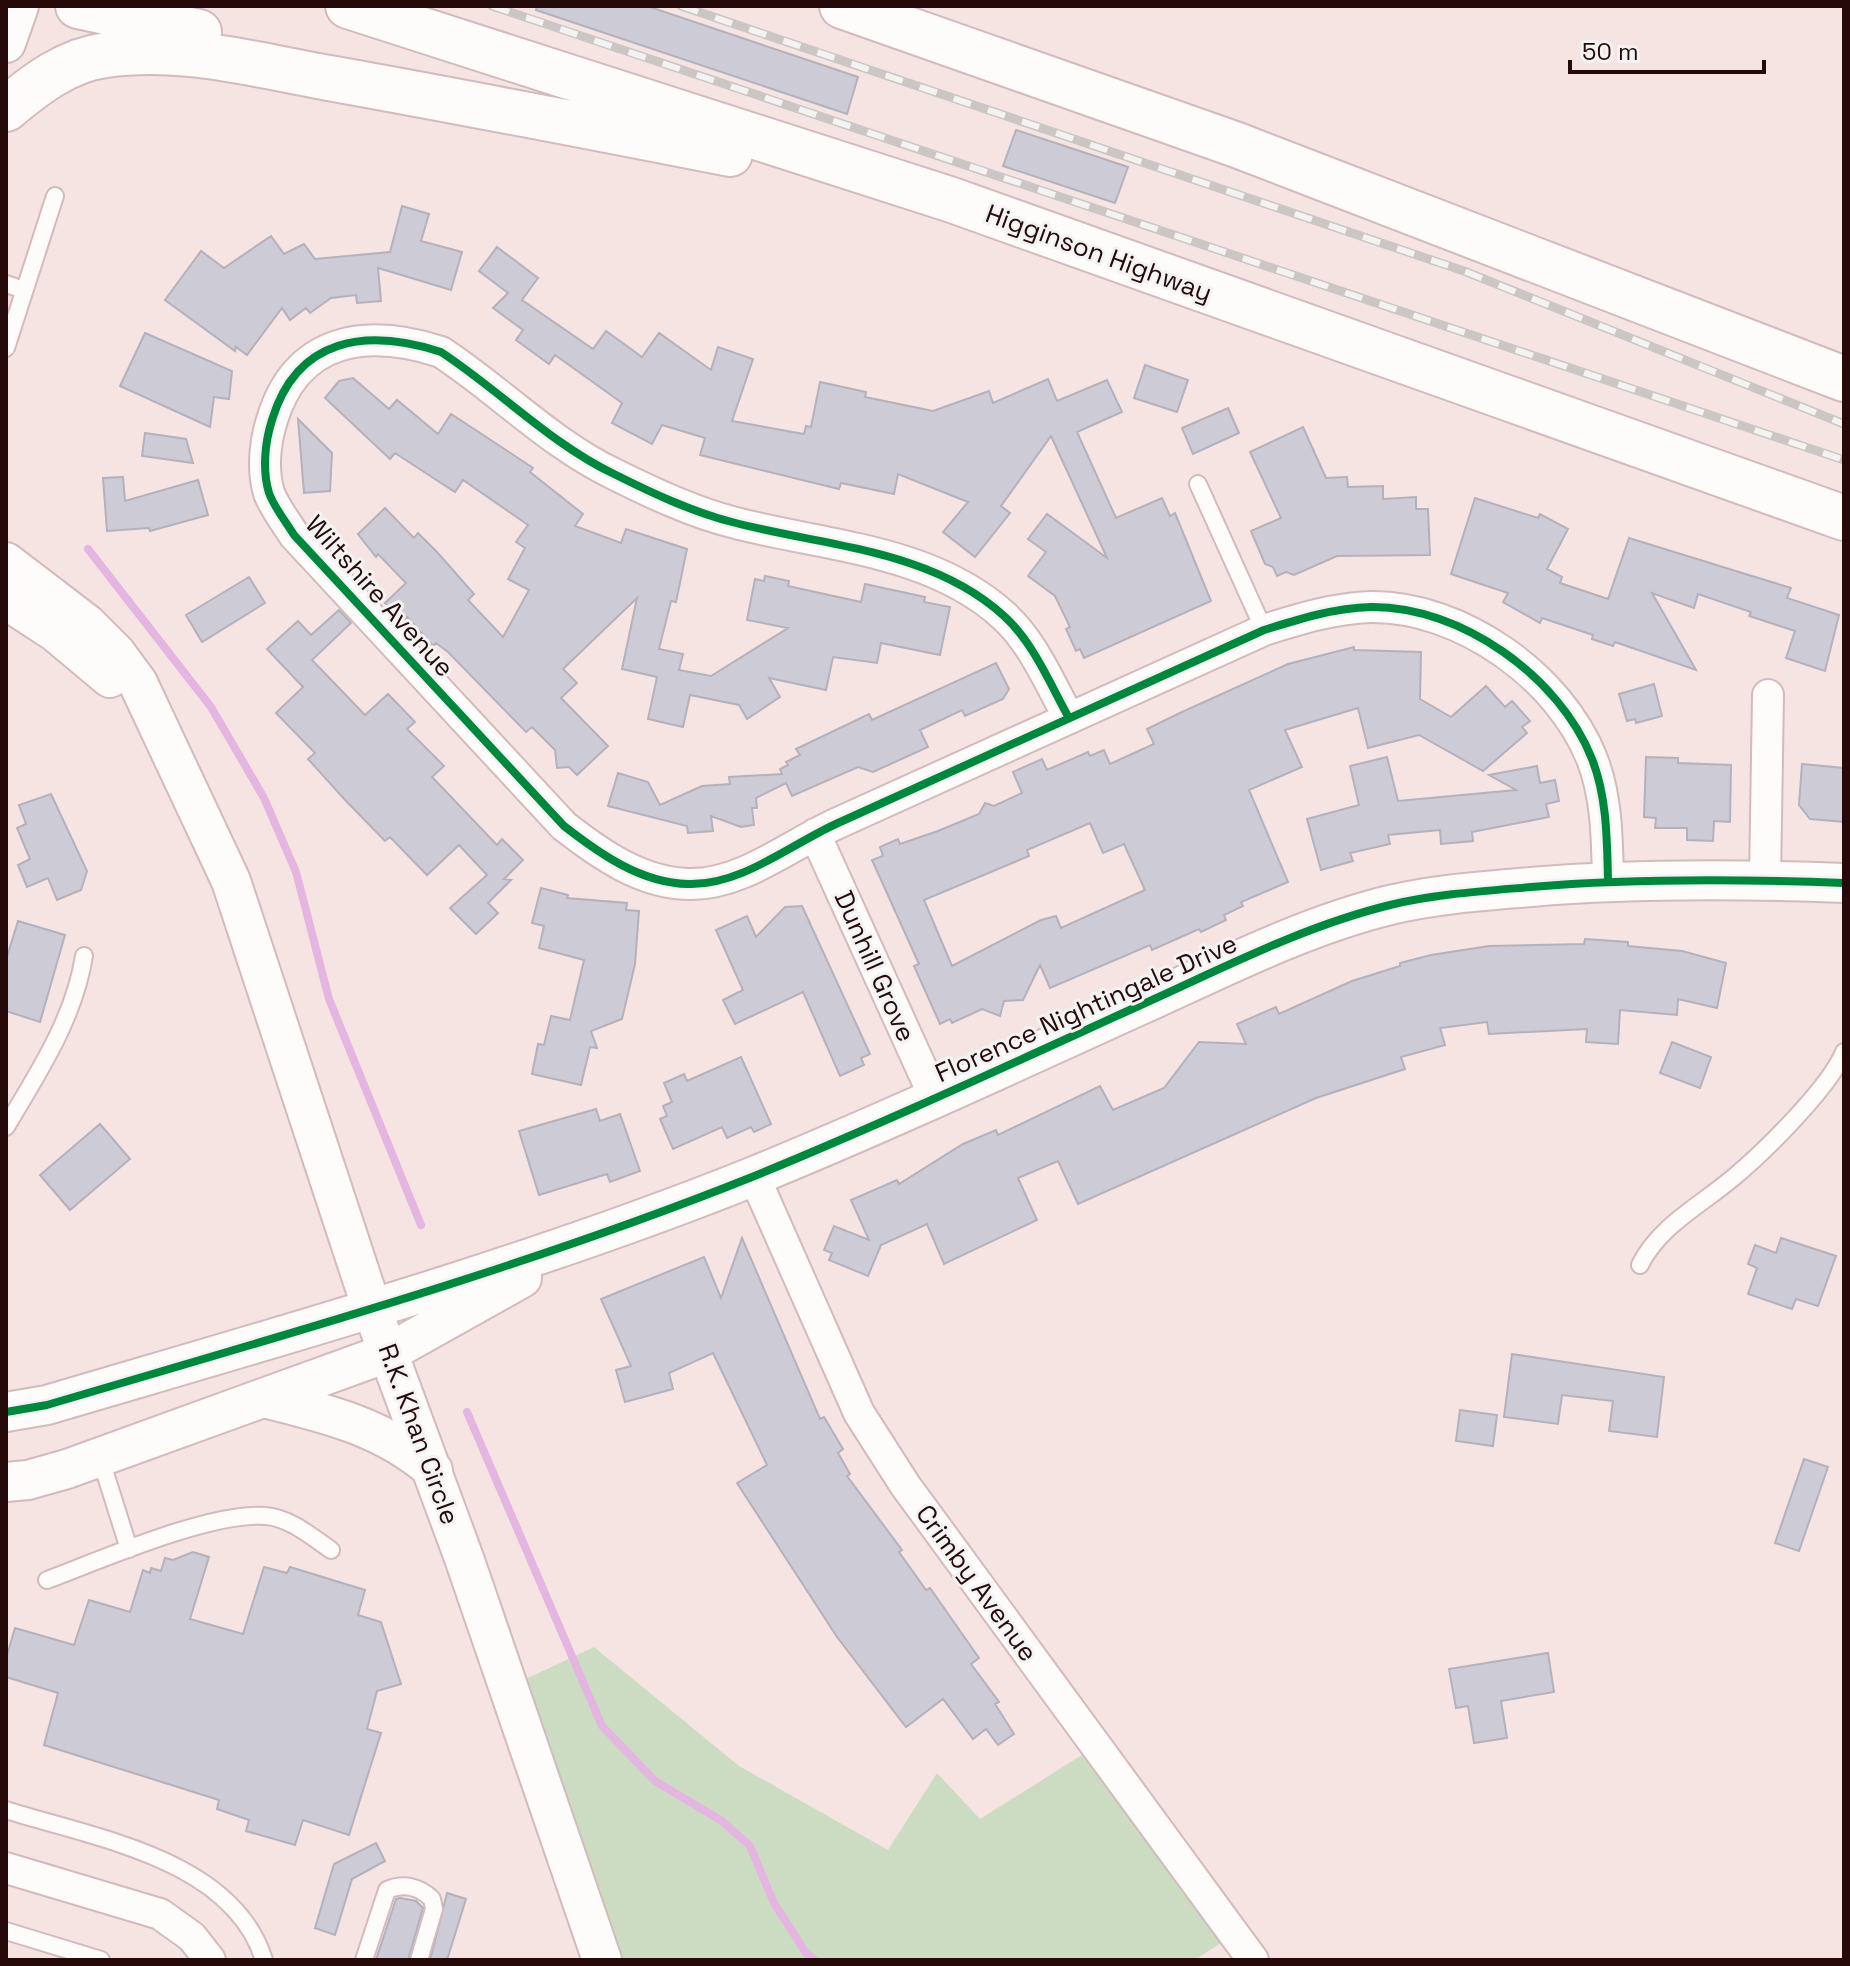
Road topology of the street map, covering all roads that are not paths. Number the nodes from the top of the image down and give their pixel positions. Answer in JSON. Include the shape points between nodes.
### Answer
{"nodes":[{"id":1,"x":19,"y":6,"type":"edge"},
{"id":2,"x":78,"y":6,"type":"edge"},
{"id":3,"x":348,"y":6,"type":"edge"},
{"id":4,"x":842,"y":6,"type":"edge"},
{"id":5,"x":917,"y":6,"type":"edge"},
{"id":6,"x":6,"y":43,"type":"edge"},
{"id":7,"x":1027,"y":71,"type":"junction"},
{"id":8,"x":460,"y":101,"type":"junction"},
{"id":9,"x":6,"y":109,"type":"edge"},
{"id":10,"x":55,"y":196,"type":"dead end"},
{"id":11,"x":952,"y":200,"type":"junction"},
{"id":12,"x":6,"y":284,"type":"edge"},
{"id":13,"x":24,"y":290,"type":"junction"},
{"id":14,"x":6,"y":348,"type":"edge"},
{"id":15,"x":1844,"y":379,"type":"edge"},
{"id":16,"x":1198,"y":484,"type":"dead end"},
{"id":17,"x":1844,"y":518,"type":"edge"},
{"id":18,"x":6,"y":562,"type":"edge"},
{"id":19,"x":6,"y":600,"type":"edge"},
{"id":20,"x":1264,"y":630,"type":"junction"},
{"id":21,"x":1768,"y":695,"type":"dead end"},
{"id":22,"x":1069,"y":718,"type":"junction"},
{"id":23,"x":162,"y":732,"type":"junction"},
{"id":24,"x":815,"y":834,"type":"junction"},
{"id":25,"x":1608,"y":880,"type":"junction"},
{"id":26,"x":1765,"y":880,"type":"junction"},
{"id":27,"x":1844,"y":883,"type":"edge"},
{"id":28,"x":84,"y":956,"type":"dead end"},
{"id":29,"x":1844,"y":1052,"type":"edge"},
{"id":30,"x":935,"y":1098,"type":"junction"},
{"id":31,"x":6,"y":1127,"type":"edge"},
{"id":32,"x":754,"y":1176,"type":"junction"},
{"id":33,"x":594,"y":1238,"type":"junction"},
{"id":34,"x":1640,"y":1265,"type":"dead end"},
{"id":35,"x":372,"y":1309,"type":"junction"},
{"id":36,"x":390,"y":1352,"type":"junction"},
{"id":37,"x":268,"y":1399,"type":"junction"},
{"id":38,"x":6,"y":1412,"type":"edge"},
{"id":39,"x":100,"y":1457,"type":"junction"},
{"id":40,"x":433,"y":1470,"type":"junction"},
{"id":41,"x":6,"y":1482,"type":"edge"},
{"id":42,"x":129,"y":1549,"type":"junction"},
{"id":43,"x":331,"y":1550,"type":"dead end"},
{"id":44,"x":47,"y":1580,"type":"dead end"},
{"id":45,"x":6,"y":1810,"type":"edge"},
{"id":46,"x":6,"y":1868,"type":"edge"},
{"id":47,"x":6,"y":1931,"type":"edge"},
{"id":48,"x":101,"y":1960,"type":"edge"},
{"id":49,"x":210,"y":1960,"type":"edge"},
{"id":50,"x":264,"y":1960,"type":"edge"},
{"id":51,"x":364,"y":1960,"type":"edge"},
{"id":52,"x":419,"y":1960,"type":"edge"},
{"id":53,"x":602,"y":1960,"type":"edge"},
{"id":54,"x":1253,"y":1960,"type":"edge"}],
"edges":[{"from":1,"to":6,"type":"street"},
{"from":2,"to":8,"type":"highway","via":[[359,67]]},
{"from":3,"to":11,"type":"highway","name":"Higginson Highway"},
{"from":4,"to":7,"type":"highway"},
{"from":5,"to":7,"type":"highway"},
{"from":7,"to":15,"type":"highway","via":[[1237,145]]},
{"from":8,"to":9,"type":"highway","via":[[148,50],[72,64],[38,82]]},
{"from":8,"to":11,"type":"highway"},
{"from":10,"to":13,"type":"lane"},
{"from":11,"to":17,"type":"highway","name":"Higginson Highway"},
{"from":12,"to":13,"type":"lane"},
{"from":13,"to":14,"type":"lane"},
{"from":16,"to":20,"type":"lane"},
{"from":18,"to":23,"type":"street","name":"R.K. Khan Circle","via":[[116,653]]},
{"from":19,"to":23,"type":"street","name":"R.K. Khan Circle","via":[[93,663]]},
{"from":20,"to":22,"type":"street","name":"Wiltshire Avenue"},
{"from":20,"to":25,"type":"street","name":"Wiltshire Avenue","via":[[1314,614],[1372,607],[1422,613],[1508,655],[1568,714],[1593,760],[1606,815]]},
{"from":21,"to":26,"type":"street"},
{"from":22,"to":24,"type":"street","name":"Wiltshire Avenue"},
{"from":22,"to":24,"type":"street","name":"Wiltshire Avenue","via":[[1037,659],[1005,617],[969,590],[856,548],[729,522],[612,473],[441,352],[395,339],[354,340],[326,349],[287,383],[268,430],[265,463],[269,493],[294,535],[564,826],[600,854],[644,875],[688,884],[728,880]]},
{"from":23,"to":35,"type":"street","name":"R.K. Khan Circle","via":[[231,881]]},
{"from":24,"to":30,"type":"street","name":"Dunhill Grove"},
{"from":25,"to":26,"type":"street","name":"Florence Nightingale Drive"},
{"from":25,"to":30,"type":"street","name":"Florence Nightingale Drive","via":[[1464,892],[1327,924]]},
{"from":26,"to":27,"type":"street","name":"Florence Nightingale Drive"},
{"from":28,"to":31,"type":"lane","via":[[73,1003]]},
{"from":29,"to":34,"type":"lane","via":[[1815,1094],[1736,1175],[1648,1247]]},
{"from":30,"to":32,"type":"street","name":"Florence Nightingale Drive"},
{"from":32,"to":33,"type":"street","name":"Florence Nightingale Drive"},
{"from":32,"to":54,"type":"street","name":"Crimby Avenue","via":[[859,1413],[905,1485]]},
{"from":33,"to":35,"type":"street","name":"Florence Nightingale Drive"},
{"from":33,"to":36,"type":"street","name":"Florence Nightingale Drive"},
{"from":35,"to":36,"type":"street","name":"R.K. Khan Circle"},
{"from":35,"to":38,"type":"street","name":"Florence Nightingale Drive","via":[[47,1405]]},
{"from":36,"to":37,"type":"street","name":"Florence Nightingale Drive"},
{"from":36,"to":40,"type":"street","name":"R.K. Khan Circle"},
{"from":37,"to":39,"type":"street","name":"Florence Nightingale Drive"},
{"from":37,"to":40,"type":"street","via":[[351,1421],[408,1448]]},
{"from":39,"to":41,"type":"street","name":"Florence Nightingale Drive"},
{"from":39,"to":42,"type":"lane"},
{"from":40,"to":53,"type":"street","name":"R.K. Khan Circle"},
{"from":42,"to":43,"type":"lane","via":[[232,1517],[269,1516]]},
{"from":42,"to":44,"type":"lane"},
{"from":45,"to":50,"type":"lane","via":[[147,1856],[207,1883],[246,1924]]},
{"from":46,"to":49,"type":"street","via":[[160,1914],[192,1937]]},
{"from":47,"to":48,"type":"lane"},
{"from":51,"to":52,"type":"lane","via":[[380,1904],[387,1890],[397,1886],[414,1887],[432,1899],[434,1909]]}]}
